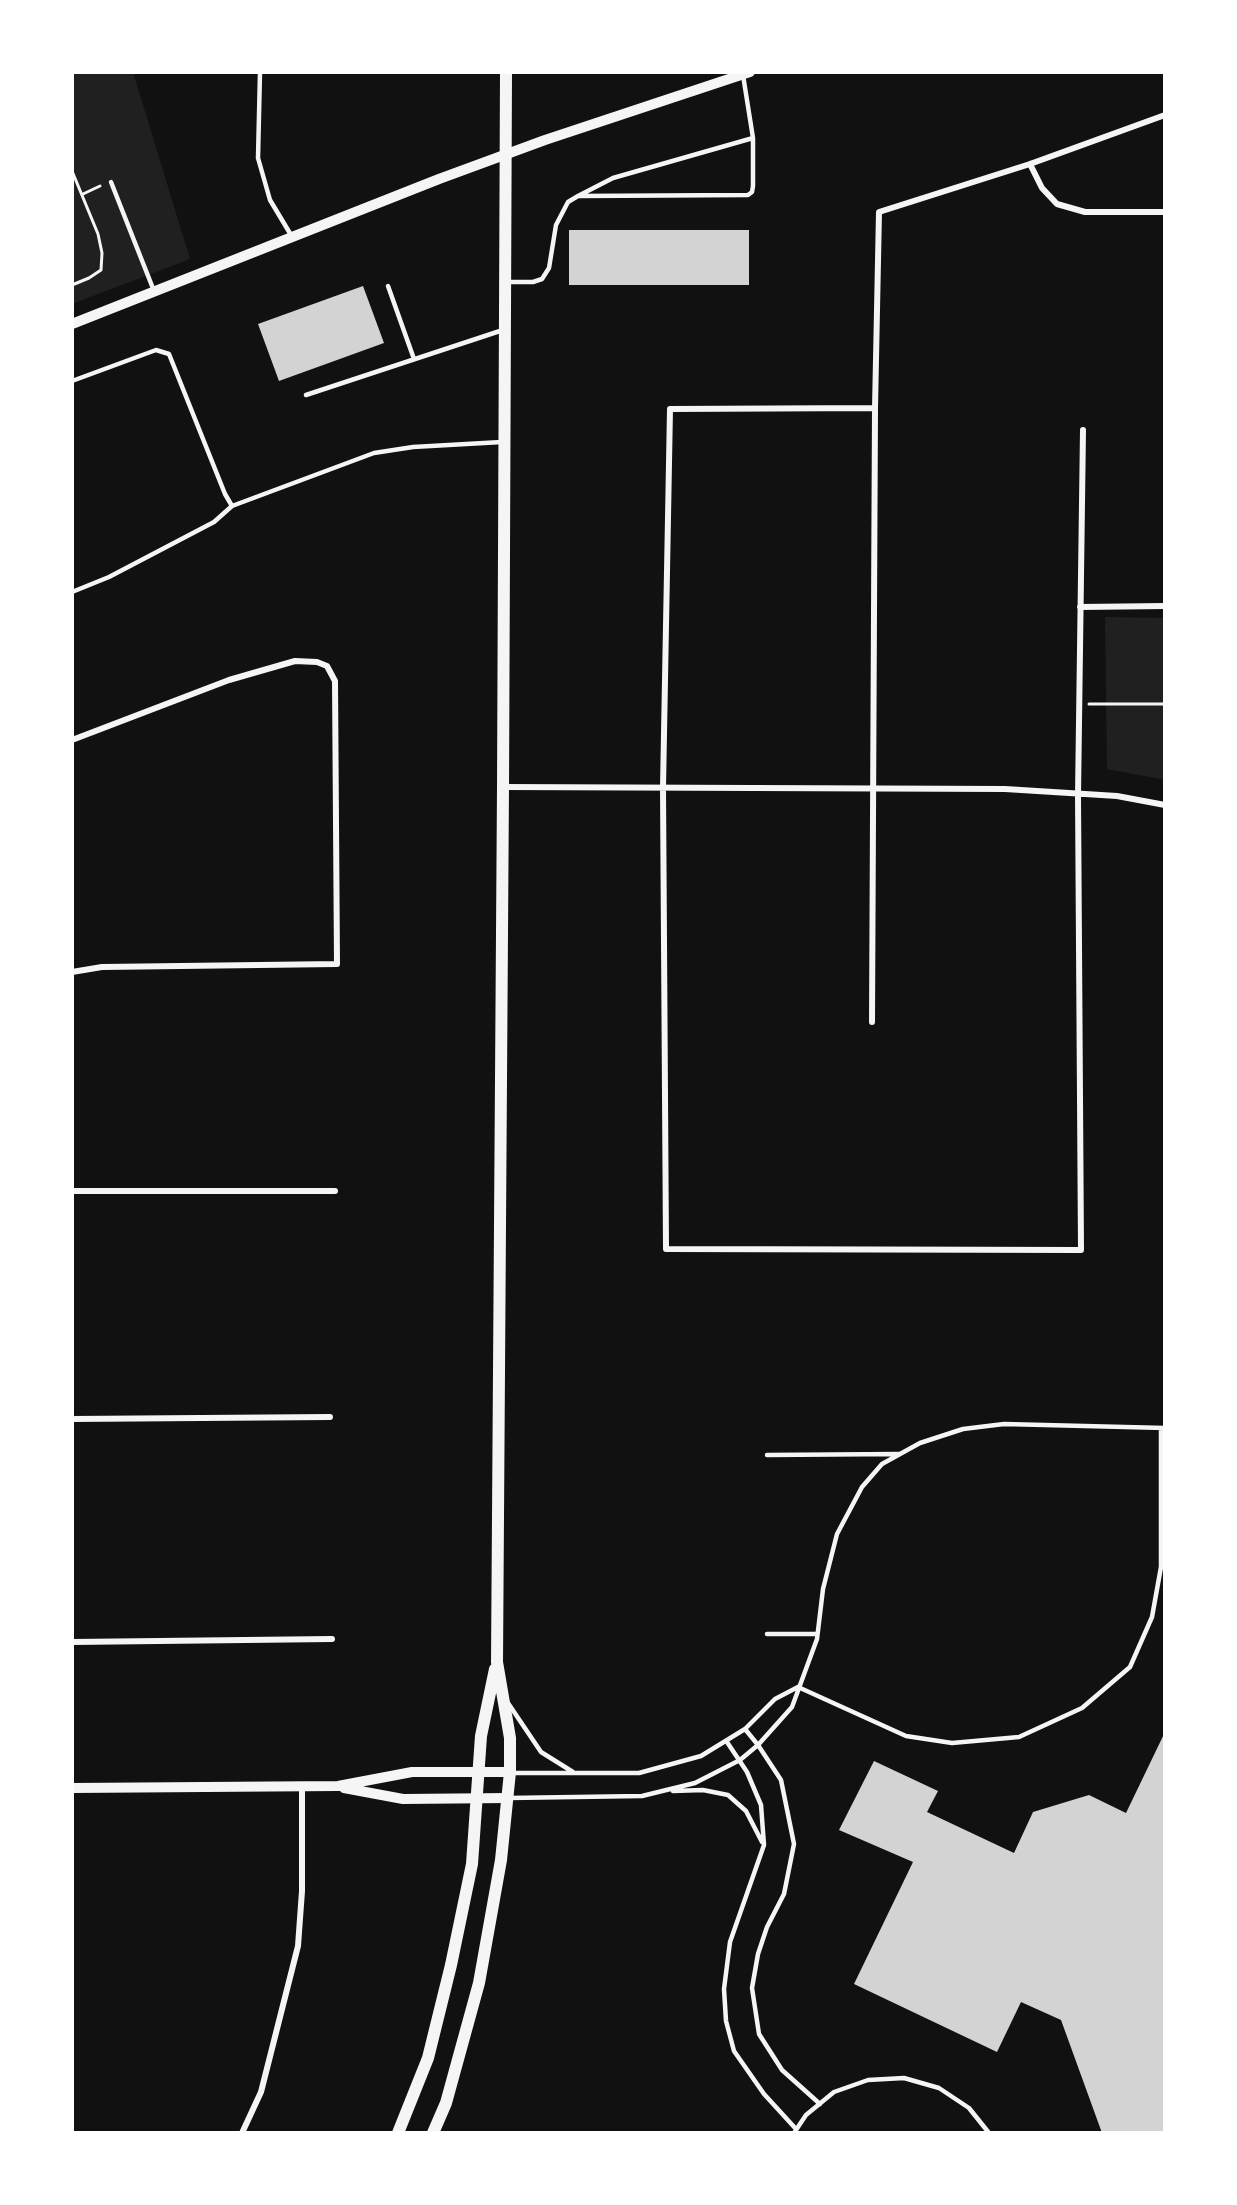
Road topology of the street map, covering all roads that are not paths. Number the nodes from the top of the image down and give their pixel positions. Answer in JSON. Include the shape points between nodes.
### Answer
{"nodes":[{"id":1,"x":260,"y":72,"type":"edge"},
{"id":2,"x":506,"y":72,"type":"edge"},
{"id":3,"x":745,"y":73,"type":"edge"},
{"id":4,"x":1165,"y":115,"type":"edge"},
{"id":5,"x":753,"y":138,"type":"junction"},
{"id":6,"x":506,"y":155,"type":"junction"},
{"id":7,"x":1030,"y":164,"type":"junction"},
{"id":8,"x":111,"y":182,"type":"road end"},
{"id":9,"x":578,"y":196,"type":"junction"},
{"id":10,"x":1165,"y":212,"type":"edge"},
{"id":11,"x":293,"y":238,"type":"junction"},
{"id":12,"x":505,"y":282,"type":"junction"},
{"id":13,"x":388,"y":286,"type":"dead end"},
{"id":14,"x":155,"y":291,"type":"junction"},
{"id":15,"x":72,"y":324,"type":"edge"},
{"id":16,"x":505,"y":329,"type":"junction"},
{"id":17,"x":414,"y":359,"type":"junction"},
{"id":18,"x":72,"y":381,"type":"edge"},
{"id":19,"x":306,"y":395,"type":"dead end"},
{"id":20,"x":875,"y":408,"type":"junction"},
{"id":21,"x":1083,"y":430,"type":"dead end"},
{"id":22,"x":505,"y":441,"type":"junction"},
{"id":23,"x":232,"y":506,"type":"junction"},
{"id":24,"x":72,"y":591,"type":"edge"},
{"id":25,"x":1165,"y":606,"type":"edge"},
{"id":26,"x":1080,"y":607,"type":"junction"},
{"id":27,"x":72,"y":740,"type":"edge"},
{"id":28,"x":503,"y":787,"type":"junction"},
{"id":29,"x":663,"y":788,"type":"junction"},
{"id":30,"x":873,"y":788,"type":"junction"},
{"id":31,"x":1078,"y":795,"type":"junction"},
{"id":32,"x":1165,"y":805,"type":"edge"},
{"id":33,"x":72,"y":972,"type":"edge"},
{"id":34,"x":872,"y":1022,"type":"dead end"},
{"id":35,"x":72,"y":1191,"type":"edge"},
{"id":36,"x":335,"y":1191,"type":"dead end"},
{"id":37,"x":330,"y":1416,"type":"dead end"},
{"id":38,"x":72,"y":1419,"type":"edge"},
{"id":39,"x":1163,"y":1428,"type":"edge"},
{"id":40,"x":901,"y":1454,"type":"junction"},
{"id":41,"x":767,"y":1455,"type":"dead end"},
{"id":42,"x":766,"y":1634,"type":"dead end"},
{"id":43,"x":817,"y":1634,"type":"junction"},
{"id":44,"x":333,"y":1639,"type":"dead end"},
{"id":45,"x":72,"y":1642,"type":"edge"},
{"id":46,"x":497,"y":1662,"type":"junction"},
{"id":47,"x":798,"y":1687,"type":"junction"},
{"id":48,"x":502,"y":1693,"type":"junction"},
{"id":49,"x":745,"y":1729,"type":"junction"},
{"id":50,"x":727,"y":1742,"type":"junction"},
{"id":51,"x":758,"y":1745,"type":"junction"},
{"id":52,"x":740,"y":1760,"type":"junction"},
{"id":53,"x":479,"y":1772,"type":"junction"},
{"id":54,"x":510,"y":1773,"type":"junction"},
{"id":55,"x":575,"y":1773,"type":"junction"},
{"id":56,"x":338,"y":1786,"type":"junction"},
{"id":57,"x":302,"y":1787,"type":"junction"},
{"id":58,"x":72,"y":1788,"type":"edge"},
{"id":59,"x":661,"y":1791,"type":"junction"},
{"id":60,"x":508,"y":1798,"type":"junction"},
{"id":61,"x":478,"y":1799,"type":"junction"},
{"id":62,"x":764,"y":1845,"type":"junction"},
{"id":63,"x":820,"y":2104,"type":"junction"},
{"id":64,"x":795,"y":2131,"type":"edge"},
{"id":65,"x":242,"y":2133,"type":"edge"},
{"id":66,"x":398,"y":2133,"type":"edge"},
{"id":67,"x":433,"y":2133,"type":"edge"},
{"id":68,"x":989,"y":2133,"type":"edge"}],
"edges":[{"from":1,"to":11,"type":"lane","via":[[258,158],[270,200]]},
{"from":2,"to":6,"type":"main road"},
{"from":3,"to":5,"type":"lane"},
{"from":3,"to":6,"type":"street"},
{"from":4,"to":7,"type":"street"},
{"from":5,"to":9,"type":"lane","via":[[613,178]]},
{"from":5,"to":9,"type":"lane","via":[[753,186],[747,195]]},
{"from":6,"to":11,"type":"street"},
{"from":6,"to":12,"type":"main road"},
{"from":7,"to":10,"type":"street","via":[[1042,188],[1057,204],[1085,212]]},
{"from":7,"to":20,"type":"street","via":[[879,212]]},
{"from":8,"to":14,"type":"lane"},
{"from":9,"to":12,"type":"lane","via":[[568,202],[556,225],[549,268],[542,279]]},
{"from":11,"to":14,"type":"street"},
{"from":12,"to":16,"type":"main road"},
{"from":13,"to":17,"type":"lane"},
{"from":14,"to":15,"type":"street"},
{"from":16,"to":17,"type":"lane"},
{"from":16,"to":22,"type":"main road"},
{"from":17,"to":19,"type":"lane"},
{"from":18,"to":23,"type":"lane","via":[[156,350],[169,354]]},
{"from":20,"to":29,"type":"street","via":[[670,409]]},
{"from":20,"to":30,"type":"street"},
{"from":21,"to":26,"type":"street"},
{"from":22,"to":23,"type":"lane","via":[[374,453]]},
{"from":22,"to":28,"type":"main road"},
{"from":23,"to":24,"type":"lane","via":[[214,522],[109,577]]},
{"from":25,"to":26,"type":"street"},
{"from":26,"to":31,"type":"street"},
{"from":27,"to":33,"type":"street","via":[[229,680],[295,661],[327,666],[335,681],[337,964],[102,967]]},
{"from":28,"to":29,"type":"street"},
{"from":28,"to":46,"type":"main road"},
{"from":29,"to":30,"type":"street"},
{"from":29,"to":31,"type":"street","via":[[666,1249],[1081,1250]]},
{"from":30,"to":31,"type":"street","via":[[1005,789]]},
{"from":30,"to":34,"type":"street"},
{"from":31,"to":32,"type":"street","via":[[1117,796]]},
{"from":35,"to":36,"type":"street"},
{"from":37,"to":38,"type":"street"},
{"from":39,"to":40,"type":"lane","via":[[1004,1424],[963,1429],[920,1443]]},
{"from":39,"to":47,"type":"lane","via":[[1161,1567],[1152,1617],[1130,1667],[1082,1708],[1019,1737],[952,1743],[906,1736]]},
{"from":40,"to":41,"type":"lane"},
{"from":40,"to":43,"type":"lane","via":[[882,1464],[862,1487],[837,1534]]},
{"from":42,"to":43,"type":"lane"},
{"from":43,"to":47,"type":"lane"},
{"from":44,"to":45,"type":"street"},
{"from":46,"to":48,"type":"main road"},
{"from":46,"to":53,"type":"main road","via":[[481,1736]]},
{"from":47,"to":49,"type":"lane","via":[[775,1699]]},
{"from":47,"to":51,"type":"lane","via":[[792,1707]]},
{"from":48,"to":54,"type":"main road","via":[[510,1738]]},
{"from":48,"to":55,"type":"lane","via":[[540,1752]]},
{"from":49,"to":50,"type":"lane"},
{"from":49,"to":51,"type":"lane"},
{"from":50,"to":52,"type":"lane"},
{"from":50,"to":55,"type":"lane","via":[[701,1756],[639,1773]]},
{"from":51,"to":52,"type":"lane"},
{"from":51,"to":63,"type":"lane","via":[[781,1780],[794,1845],[784,1894],[758,1954],[752,1988],[759,2034],[782,2070]]},
{"from":52,"to":59,"type":"lane","via":[[695,1783]]},
{"from":52,"to":62,"type":"lane","via":[[761,1805]]},
{"from":53,"to":54,"type":"street"},
{"from":53,"to":56,"type":"street","via":[[412,1772]]},
{"from":53,"to":61,"type":"main road"},
{"from":54,"to":55,"type":"lane"},
{"from":54,"to":60,"type":"main road"},
{"from":56,"to":57,"type":"street"},
{"from":56,"to":61,"type":"street","via":[[403,1798]]},
{"from":57,"to":58,"type":"street"},
{"from":57,"to":65,"type":"street","via":[[298,1946],[261,2092]]},
{"from":59,"to":60,"type":"lane","via":[[642,1796]]},
{"from":59,"to":62,"type":"lane","via":[[703,1790],[728,1795],[746,1811]]},
{"from":60,"to":61,"type":"street"},
{"from":60,"to":67,"type":"main road","via":[[479,1983],[446,2103]]},
{"from":61,"to":66,"type":"main road","via":[[472,1864],[451,1965],[428,2058]]},
{"from":62,"to":64,"type":"lane","via":[[729,1942],[724,1989],[726,2021],[734,2051]]},
{"from":63,"to":64,"type":"lane"},
{"from":63,"to":68,"type":"lane","via":[[834,2092],[868,2080],[904,2078],[939,2088],[969,2108]]}]}
